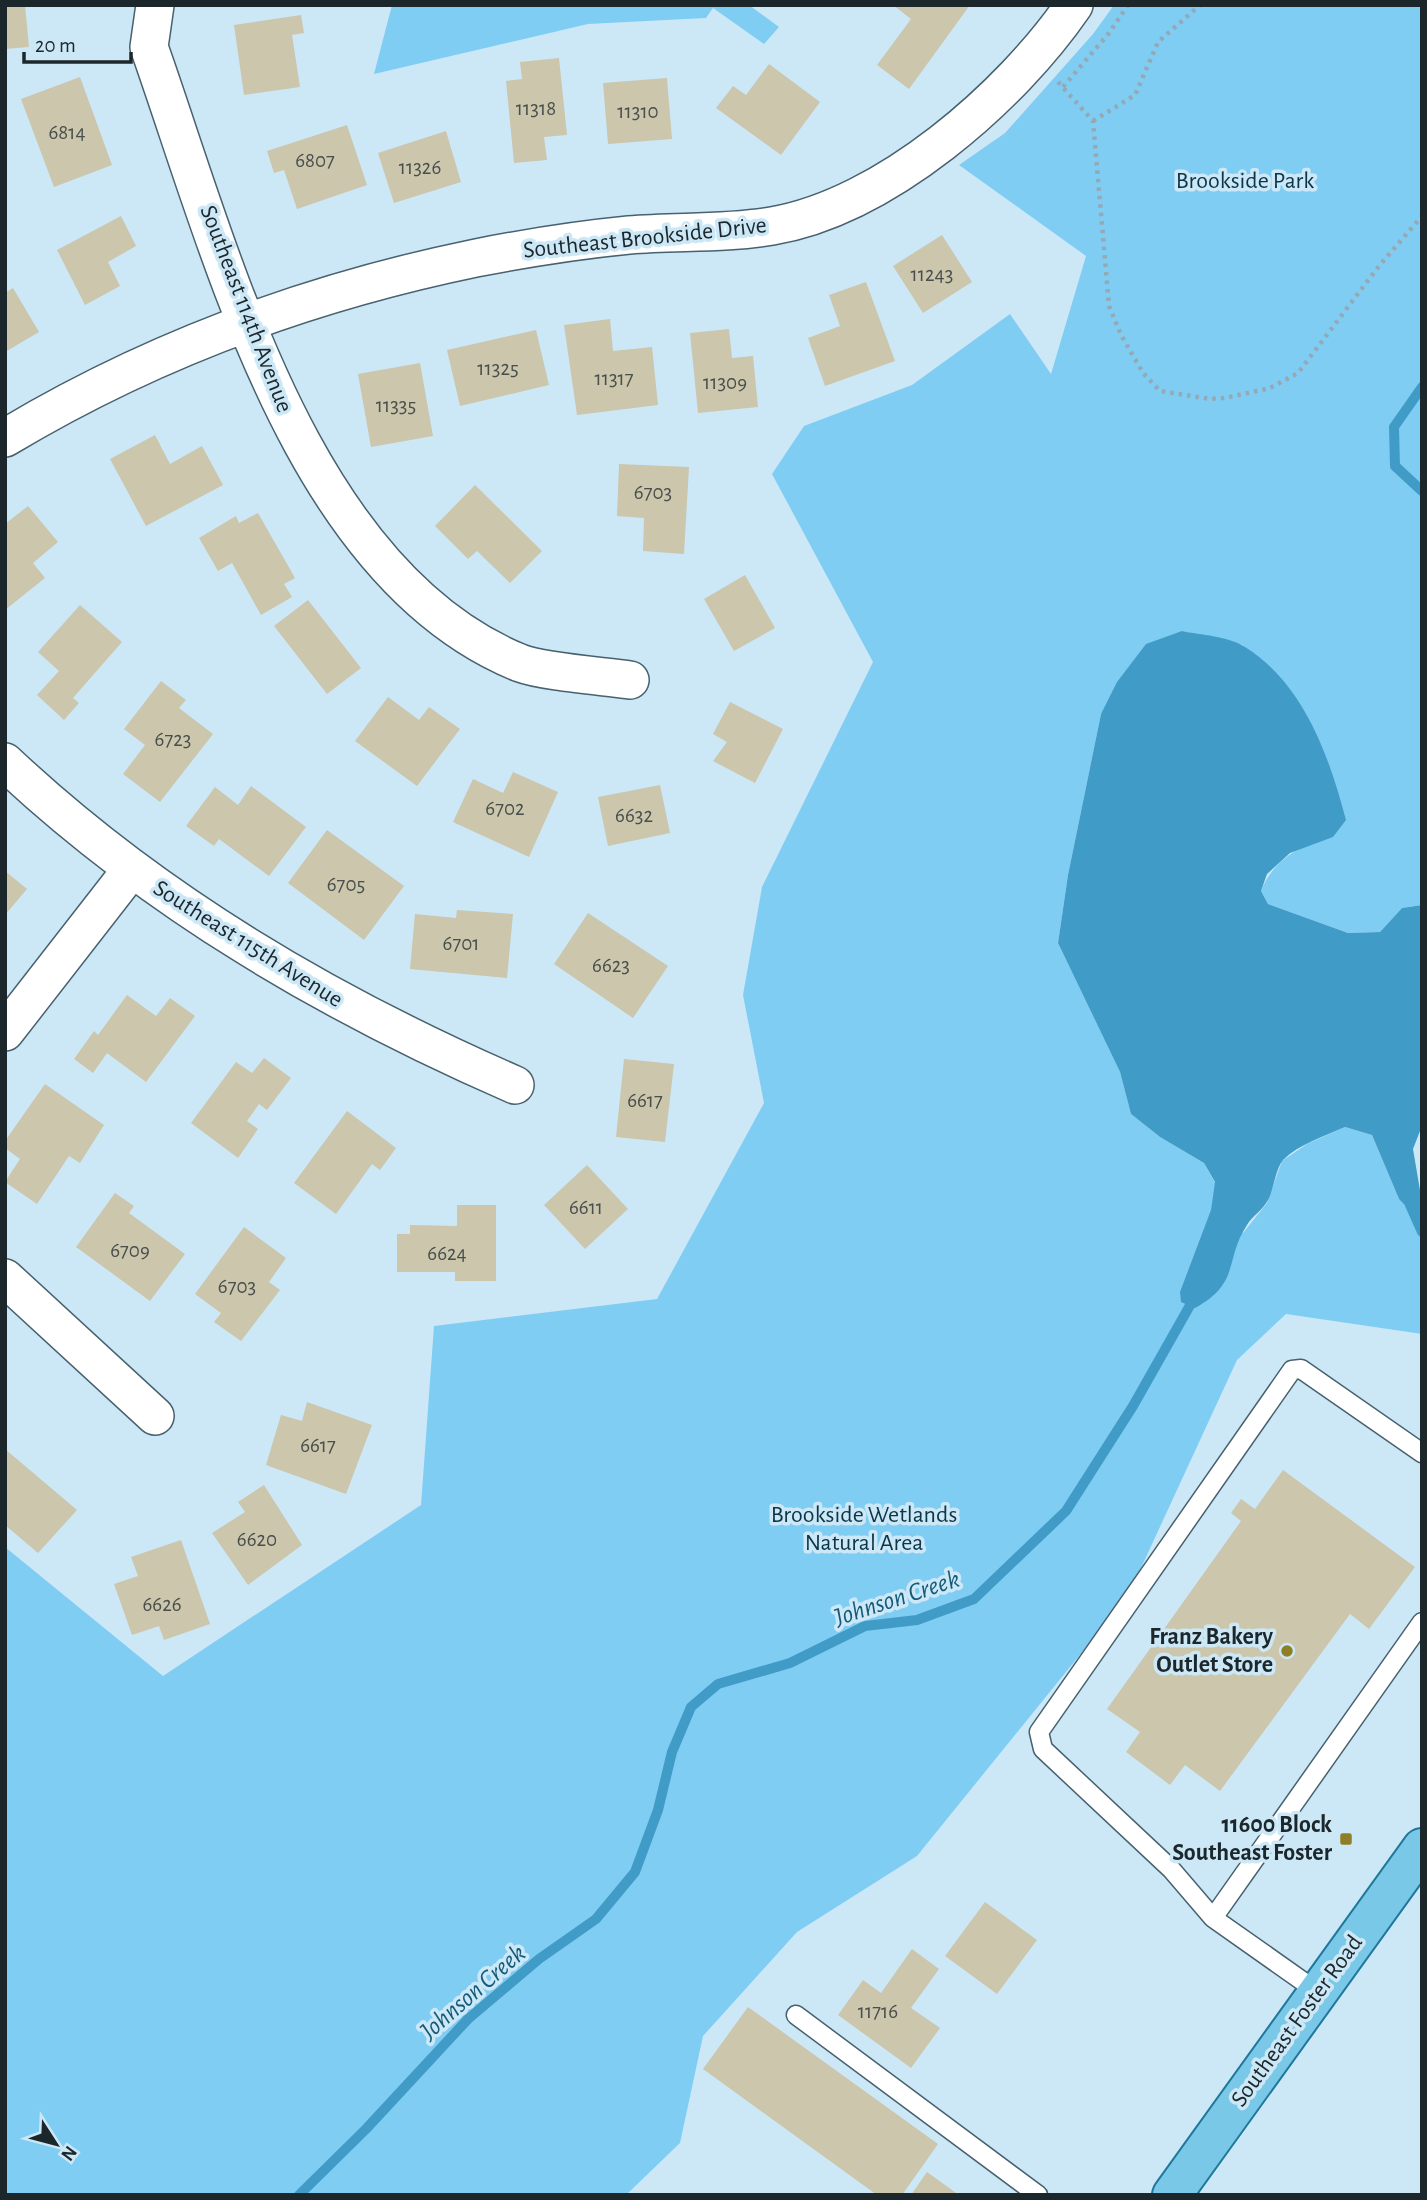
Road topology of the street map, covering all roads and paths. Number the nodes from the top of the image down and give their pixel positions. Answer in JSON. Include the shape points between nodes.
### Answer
{"nodes":[{"id":1,"x":155,"y":5,"type":"edge"},
{"id":2,"x":1074,"y":5,"type":"edge"},
{"id":3,"x":1128,"y":5,"type":"edge"},
{"id":4,"x":1200,"y":5,"type":"edge"},
{"id":5,"x":1029,"y":61,"type":"junction"},
{"id":6,"x":1063,"y":87,"type":"junction"},
{"id":7,"x":1093,"y":121,"type":"junction"},
{"id":8,"x":1422,"y":216,"type":"edge"},
{"id":9,"x":247,"y":324,"type":"junction"},
{"id":10,"x":5,"y":438,"type":"edge"},
{"id":11,"x":630,"y":680,"type":"dead end"},
{"id":12,"x":5,"y":762,"type":"edge"},
{"id":13,"x":131,"y":870,"type":"junction"},
{"id":14,"x":5,"y":1032,"type":"edge"},
{"id":15,"x":515,"y":1085,"type":"dead end"},
{"id":16,"x":5,"y":1278,"type":"edge"},
{"id":17,"x":155,"y":1416,"type":"dead end"},
{"id":18,"x":1422,"y":1453,"type":"edge"},
{"id":19,"x":1422,"y":1622,"type":"edge"},
{"id":20,"x":1422,"y":1848,"type":"edge"},
{"id":21,"x":1213,"y":1919,"type":"junction"},
{"id":22,"x":1318,"y":1992,"type":"junction"},
{"id":23,"x":796,"y":2015,"type":"dead end"},
{"id":24,"x":1038,"y":2195,"type":"edge"},
{"id":25,"x":1172,"y":2195,"type":"edge"}],
"edges":[{"from":1,"to":9,"type":"street","name":"Southeast 114th Avenue","via":[[149,47]]},
{"from":2,"to":5,"type":"street","name":"Southeast Brookside Drive"},
{"from":3,"to":6,"type":"path"},
{"from":4,"to":7,"type":"path","via":[[1158,42],[1135,95]]},
{"from":5,"to":6,"type":"path"},
{"from":5,"to":9,"type":"street","name":"Southeast Brookside Drive","via":[[941,142],[867,190],[806,218],[734,231],[629,235],[476,258],[394,276]]},
{"from":6,"to":7,"type":"path"},
{"from":7,"to":8,"type":"path","via":[[1109,306],[1143,373],[1153,387],[1168,394],[1225,398],[1270,388],[1298,373]]},
{"from":9,"to":10,"type":"street","name":"Southeast Brookside Drive","via":[[166,355]]},
{"from":9,"to":11,"type":"street","name":"Southeast 114th Avenue","via":[[291,425],[329,490],[374,552],[427,606],[522,664]]},
{"from":12,"to":13,"type":"street","name":"Southeast 115th Avenue"},
{"from":13,"to":14,"type":"street"},
{"from":13,"to":15,"type":"street","name":"Southeast 115th Avenue","via":[[223,933],[340,1003]]},
{"from":16,"to":17,"type":"street"},
{"from":18,"to":21,"type":"lane","via":[[1301,1369],[1292,1370],[1039,1732],[1043,1749],[1171,1869]]},
{"from":19,"to":21,"type":"lane"},
{"from":20,"to":22,"type":"main road","name":"Southeast Foster Road"},
{"from":21,"to":22,"type":"lane"},
{"from":22,"to":25,"type":"main road","name":"Southeast Foster Road"},
{"from":23,"to":24,"type":"lane"}]}
